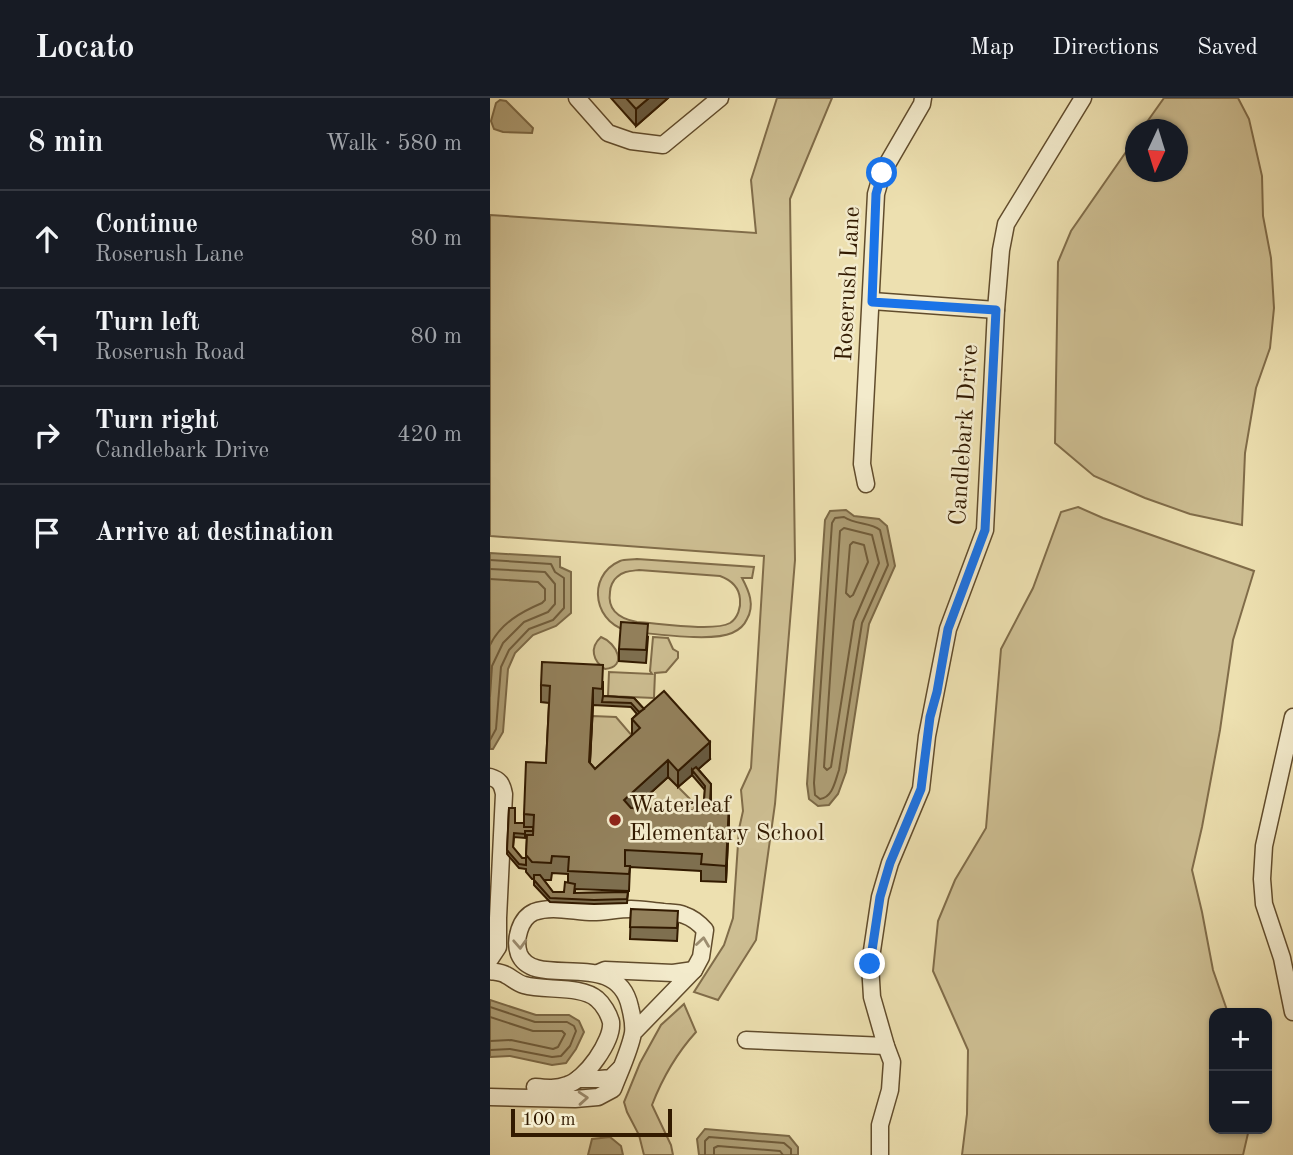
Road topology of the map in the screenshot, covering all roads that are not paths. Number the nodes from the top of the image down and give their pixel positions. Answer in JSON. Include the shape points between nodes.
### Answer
{"nodes":[{"id":1,"x":577,"y":98,"type":"edge"},
{"id":2,"x":720,"y":98,"type":"edge"},
{"id":3,"x":923,"y":98,"type":"edge"},
{"id":4,"x":1083,"y":98,"type":"edge"},
{"id":5,"x":872,"y":302,"type":"junction"},
{"id":6,"x":996,"y":310,"type":"junction"},
{"id":7,"x":866,"y":484,"type":"dead end"},
{"id":8,"x":1293,"y":717,"type":"edge"},
{"id":9,"x":490,"y":777,"type":"edge"},
{"id":10,"x":494,"y":953,"type":"edge"},
{"id":11,"x":694,"y":970,"type":"junction"},
{"id":12,"x":497,"y":973,"type":"edge"},
{"id":13,"x":598,"y":973,"type":"junction"},
{"id":14,"x":1293,"y":1012,"type":"edge"},
{"id":15,"x":633,"y":1032,"type":"junction"},
{"id":16,"x":746,"y":1040,"type":"dead end"},
{"id":17,"x":886,"y":1046,"type":"junction"},
{"id":18,"x":621,"y":1069,"type":"junction"},
{"id":19,"x":578,"y":1079,"type":"junction"},
{"id":20,"x":490,"y":1088,"type":"edge"},
{"id":21,"x":490,"y":1097,"type":"edge"},
{"id":22,"x":880,"y":1155,"type":"edge"}],
"edges":[{"from":1,"to":2,"type":"street","via":[[608,133],[663,145]]},
{"from":3,"to":5,"type":"street","name":"Roserush Lane","via":[[882,173],[876,194]]},
{"from":4,"to":6,"type":"street","name":"Candlebark Drive","via":[[1006,224]]},
{"from":5,"to":6,"type":"street"},
{"from":5,"to":7,"type":"street","name":"Roserush Lane","via":[[862,464]]},
{"from":6,"to":17,"type":"street","name":"Candlebark Drive","via":[[985,530],[948,629],[921,789],[880,897],[870,964],[872,997]]},
{"from":8,"to":14,"type":"street","via":[[1264,846],[1262,879],[1264,904]]},
{"from":9,"to":10,"type":"street","via":[[502,784],[504,794]]},
{"from":10,"to":12,"type":"street","via":[[500,961]]},
{"from":11,"to":13,"type":"street"},
{"from":11,"to":13,"type":"street","one_way":true,"via":[[705,930],[682,914],[546,909],[526,918],[517,941],[519,955],[528,964]]},
{"from":11,"to":15,"type":"street"},
{"from":12,"to":19,"type":"street","via":[[523,985],[591,994],[606,1010],[611,1022],[609,1036],[598,1058]]},
{"from":13,"to":15,"type":"street","via":[[624,990]]},
{"from":15,"to":18,"type":"street"},
{"from":16,"to":17,"type":"street"},
{"from":17,"to":22,"type":"street","name":"Candlebark Drive","via":[[892,1062],[880,1125]]},
{"from":18,"to":19,"type":"street","via":[[611,1077]]},
{"from":21,"to":18,"type":"street","one_way":true,"via":[[598,1097],[613,1089]]},
{"from":19,"to":20,"type":"street","via":[[552,1088]]}]}
